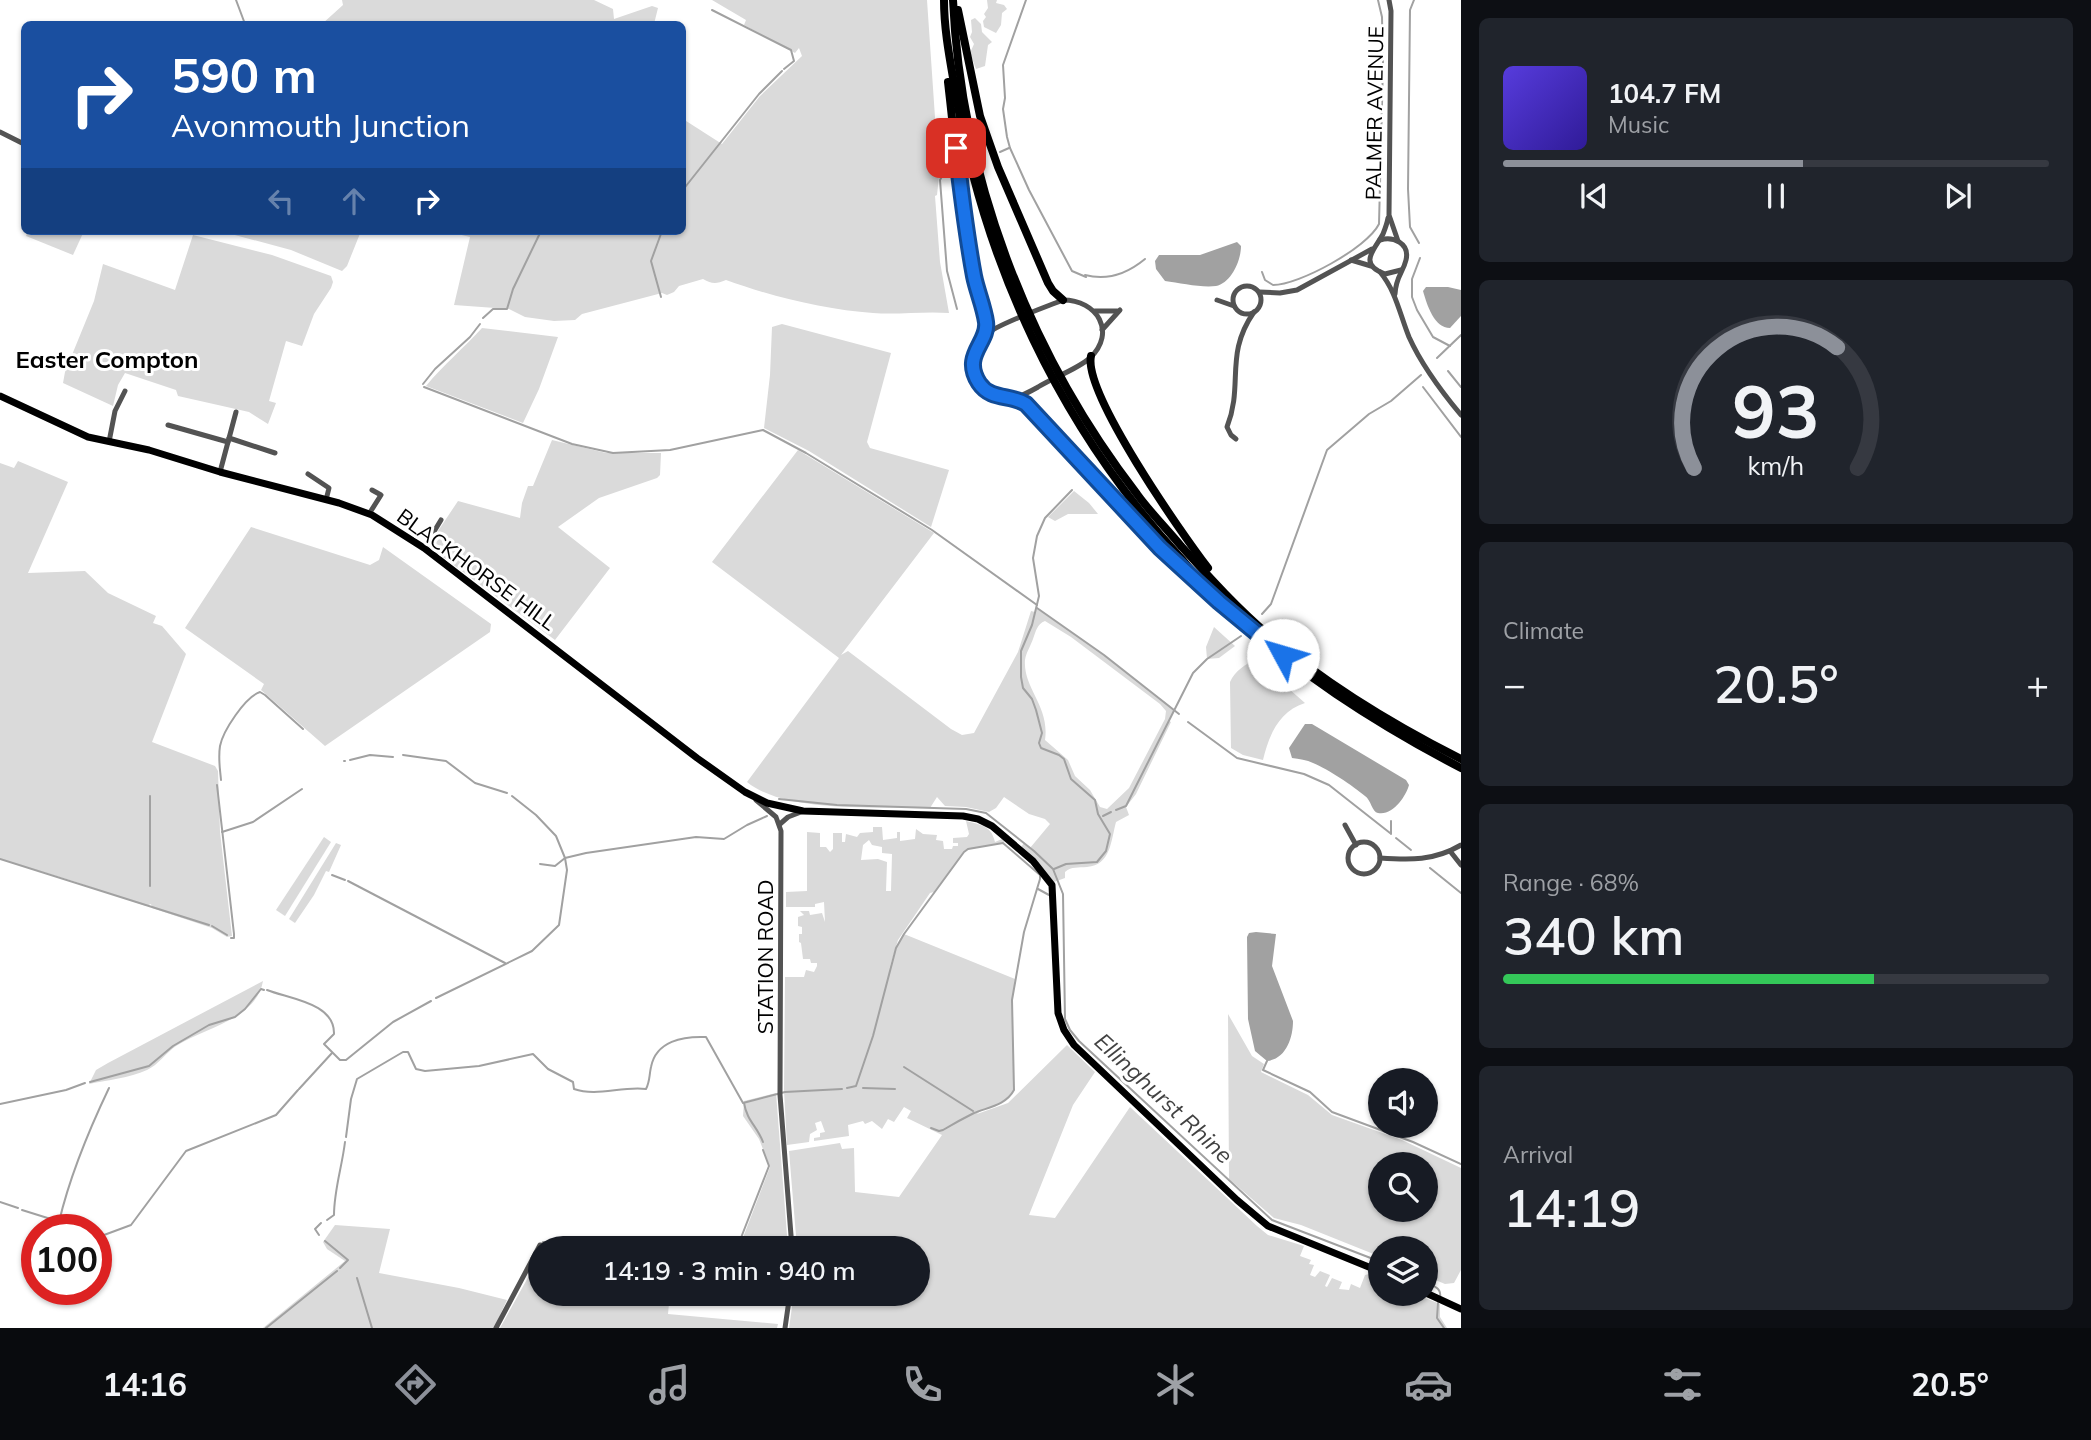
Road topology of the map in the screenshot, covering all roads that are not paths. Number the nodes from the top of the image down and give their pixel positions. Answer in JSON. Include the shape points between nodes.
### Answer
{"nodes":[{"id":1,"x":944,"y":0,"type":"edge"},
{"id":2,"x":955,"y":0,"type":"edge"},
{"id":3,"x":1389,"y":0,"type":"edge"},
{"id":4,"x":1394,"y":0,"type":"edge"},
{"id":5,"x":1391,"y":11,"type":"junction"},
{"id":6,"x":944,"y":14,"type":"junction"},
{"id":7,"x":0,"y":132,"type":"edge"},
{"id":8,"x":21,"y":142,"type":"edge"},
{"id":9,"x":1389,"y":215,"type":"junction"},
{"id":10,"x":1378,"y":241,"type":"junction"},
{"id":11,"x":1398,"y":241,"type":"junction"},
{"id":12,"x":1371,"y":249,"type":"junction"},
{"id":13,"x":1351,"y":260,"type":"junction"},
{"id":14,"x":1377,"y":270,"type":"junction"},
{"id":15,"x":1401,"y":270,"type":"junction"},
{"id":16,"x":1259,"y":292,"type":"junction"},
{"id":17,"x":1280,"y":293,"type":"junction"},
{"id":18,"x":1234,"y":295,"type":"junction"},
{"id":19,"x":1395,"y":297,"type":"junction"},
{"id":20,"x":1059,"y":301,"type":"junction"},
{"id":21,"x":1261,"y":305,"type":"junction"},
{"id":22,"x":1235,"y":307,"type":"junction"},
{"id":23,"x":1095,"y":311,"type":"junction"},
{"id":24,"x":1240,"y":312,"type":"junction"},
{"id":25,"x":1254,"y":312,"type":"junction"},
{"id":26,"x":1243,"y":327,"type":"junction"},
{"id":27,"x":1102,"y":330,"type":"junction"},
{"id":28,"x":982,"y":338,"type":"junction"},
{"id":29,"x":1091,"y":356,"type":"junction"},
{"id":30,"x":125,"y":391,"type":"dead end"},
{"id":31,"x":0,"y":396,"type":"edge"},
{"id":32,"x":1010,"y":398,"type":"junction"},
{"id":33,"x":236,"y":412,"type":"dead end"},
{"id":34,"x":1461,"y":415,"type":"edge"},
{"id":35,"x":168,"y":425,"type":"dead end"},
{"id":36,"x":1236,"y":439,"type":"dead end"},
{"id":37,"x":229,"y":440,"type":"junction"},
{"id":38,"x":109,"y":442,"type":"junction"},
{"id":39,"x":275,"y":453,"type":"dead end"},
{"id":40,"x":220,"y":472,"type":"junction"},
{"id":41,"x":308,"y":474,"type":"dead end"},
{"id":42,"x":372,"y":490,"type":"dead end"},
{"id":43,"x":326,"y":500,"type":"junction"},
{"id":44,"x":369,"y":514,"type":"junction"},
{"id":45,"x":438,"y":522,"type":"dead end"},
{"id":46,"x":424,"y":548,"type":"junction"},
{"id":47,"x":1219,"y":602,"type":"junction"},
{"id":48,"x":1243,"y":612,"type":"junction"},
{"id":49,"x":1461,"y":759,"type":"edge"},
{"id":50,"x":1461,"y":768,"type":"edge"},
{"id":51,"x":745,"y":792,"type":"junction"},
{"id":52,"x":803,"y":811,"type":"junction"},
{"id":53,"x":780,"y":824,"type":"junction"},
{"id":54,"x":1345,"y":825,"type":"dead end"},
{"id":55,"x":1356,"y":845,"type":"junction"},
{"id":56,"x":1461,"y":845,"type":"edge"},
{"id":57,"x":1450,"y":852,"type":"junction"},
{"id":58,"x":1380,"y":858,"type":"junction"},
{"id":59,"x":1461,"y":866,"type":"edge"},
{"id":60,"x":791,"y":1236,"type":"edge"},
{"id":61,"x":1368,"y":1267,"type":"edge"},
{"id":62,"x":528,"y":1268,"type":"edge"},
{"id":63,"x":1438,"y":1298,"type":"edge"},
{"id":64,"x":788,"y":1306,"type":"edge"},
{"id":65,"x":1461,"y":1309,"type":"edge"},
{"id":66,"x":496,"y":1328,"type":"edge"},
{"id":67,"x":785,"y":1328,"type":"edge"}],
"edges":[{"from":1,"to":6,"type":"highway"},
{"from":2,"to":20,"type":"highway","via":[[990,146]]},
{"from":2,"to":48,"type":"highway","via":[[958,54],[974,146],[1024,303],[1112,460],[1143,502]]},
{"from":3,"to":5,"type":"street"},
{"from":4,"to":5,"type":"street"},
{"from":5,"to":9,"type":"street","name":"PALMER AVENUE"},
{"from":6,"to":28,"type":"highway","via":[[964,222],[986,321]]},
{"from":6,"to":47,"type":"highway","via":[[970,167],[1017,306],[1073,414],[1105,464]]},
{"from":7,"to":8,"type":"street"},
{"from":9,"to":10,"type":"street","name":"PALMER AVENUE"},
{"from":9,"to":11,"type":"street","name":"PALMER AVENUE"},
{"from":10,"to":11,"type":"street"},
{"from":10,"to":12,"type":"street"},
{"from":11,"to":15,"type":"street","via":[[1406,256]]},
{"from":12,"to":13,"type":"street"},
{"from":12,"to":14,"type":"street","via":[[1370,259]]},
{"from":13,"to":14,"type":"street"},
{"from":13,"to":17,"type":"street","via":[[1297,290]]},
{"from":14,"to":15,"type":"street","via":[[1391,274]]},
{"from":14,"to":19,"type":"street"},
{"from":15,"to":19,"type":"street"},
{"from":16,"to":17,"type":"street"},
{"from":16,"to":18,"type":"street","via":[[1245,286]]},
{"from":16,"to":21,"type":"street"},
{"from":17,"to":21,"type":"street"},
{"from":18,"to":22,"type":"street"},
{"from":18,"to":22,"type":"street","via":[[1217,300]]},
{"from":19,"to":34,"type":"street","via":[[1418,353]]},
{"from":20,"to":23,"type":"street","via":[[1080,301]]},
{"from":20,"to":28,"type":"street"},
{"from":21,"to":25,"type":"street"},
{"from":22,"to":24,"type":"street"},
{"from":23,"to":27,"type":"street"},
{"from":23,"to":27,"type":"street","via":[[1120,310]]},
{"from":24,"to":25,"type":"street"},
{"from":24,"to":26,"type":"street"},
{"from":25,"to":26,"type":"street"},
{"from":26,"to":36,"type":"street","via":[[1227,427]]},
{"from":27,"to":29,"type":"street"},
{"from":28,"to":32,"type":"street","via":[[974,356],[977,380],[996,396]]},
{"from":29,"to":32,"type":"street"},
{"from":29,"to":48,"type":"highway","via":[[1096,386],[1145,478],[1175,525]]},
{"from":30,"to":38,"type":"street"},
{"from":31,"to":38,"type":"main road","name":"BLACKHORSE HILL","via":[[75,432]]},
{"from":32,"to":47,"type":"highway","via":[[1034,411],[1160,548]]},
{"from":33,"to":37,"type":"street"},
{"from":35,"to":37,"type":"street"},
{"from":37,"to":39,"type":"street"},
{"from":37,"to":40,"type":"street"},
{"from":38,"to":40,"type":"main road","name":"BLACKHORSE HILL"},
{"from":40,"to":43,"type":"main road","name":"BLACKHORSE HILL"},
{"from":41,"to":43,"type":"street","via":[[329,488]]},
{"from":42,"to":44,"type":"street","via":[[381,495]]},
{"from":43,"to":44,"type":"main road","name":"BLACKHORSE HILL"},
{"from":44,"to":46,"type":"main road","name":"BLACKHORSE HILL"},
{"from":45,"to":46,"type":"street"},
{"from":46,"to":51,"type":"main road","name":"BLACKHORSE HILL"},
{"from":47,"to":50,"type":"highway","via":[[1360,712]]},
{"from":48,"to":49,"type":"highway","via":[[1362,704]]},
{"from":51,"to":52,"type":"main road","name":"BLACKHORSE HILL","via":[[767,803]]},
{"from":51,"to":53,"type":"street"},
{"from":52,"to":53,"type":"street"},
{"from":52,"to":61,"type":"main road","name":"BLACKHORSE HILL","via":[[933,814],[978,819],[992,826],[1034,861],[1052,883],[1058,1013],[1074,1045],[1268,1226]]},
{"from":53,"to":60,"type":"street","name":"STATION ROAD","via":[[780,1092]]},
{"from":54,"to":55,"type":"street"},
{"from":55,"to":58,"type":"street","via":[[1370,843]]},
{"from":55,"to":58,"type":"street","via":[[1349,858],[1356,871],[1374,871]]},
{"from":56,"to":57,"type":"street"},
{"from":57,"to":58,"type":"street","via":[[1415,860]]},
{"from":57,"to":59,"type":"street"},
{"from":62,"to":66,"type":"street"},
{"from":63,"to":65,"type":"main road"},
{"from":64,"to":67,"type":"street"}]}
